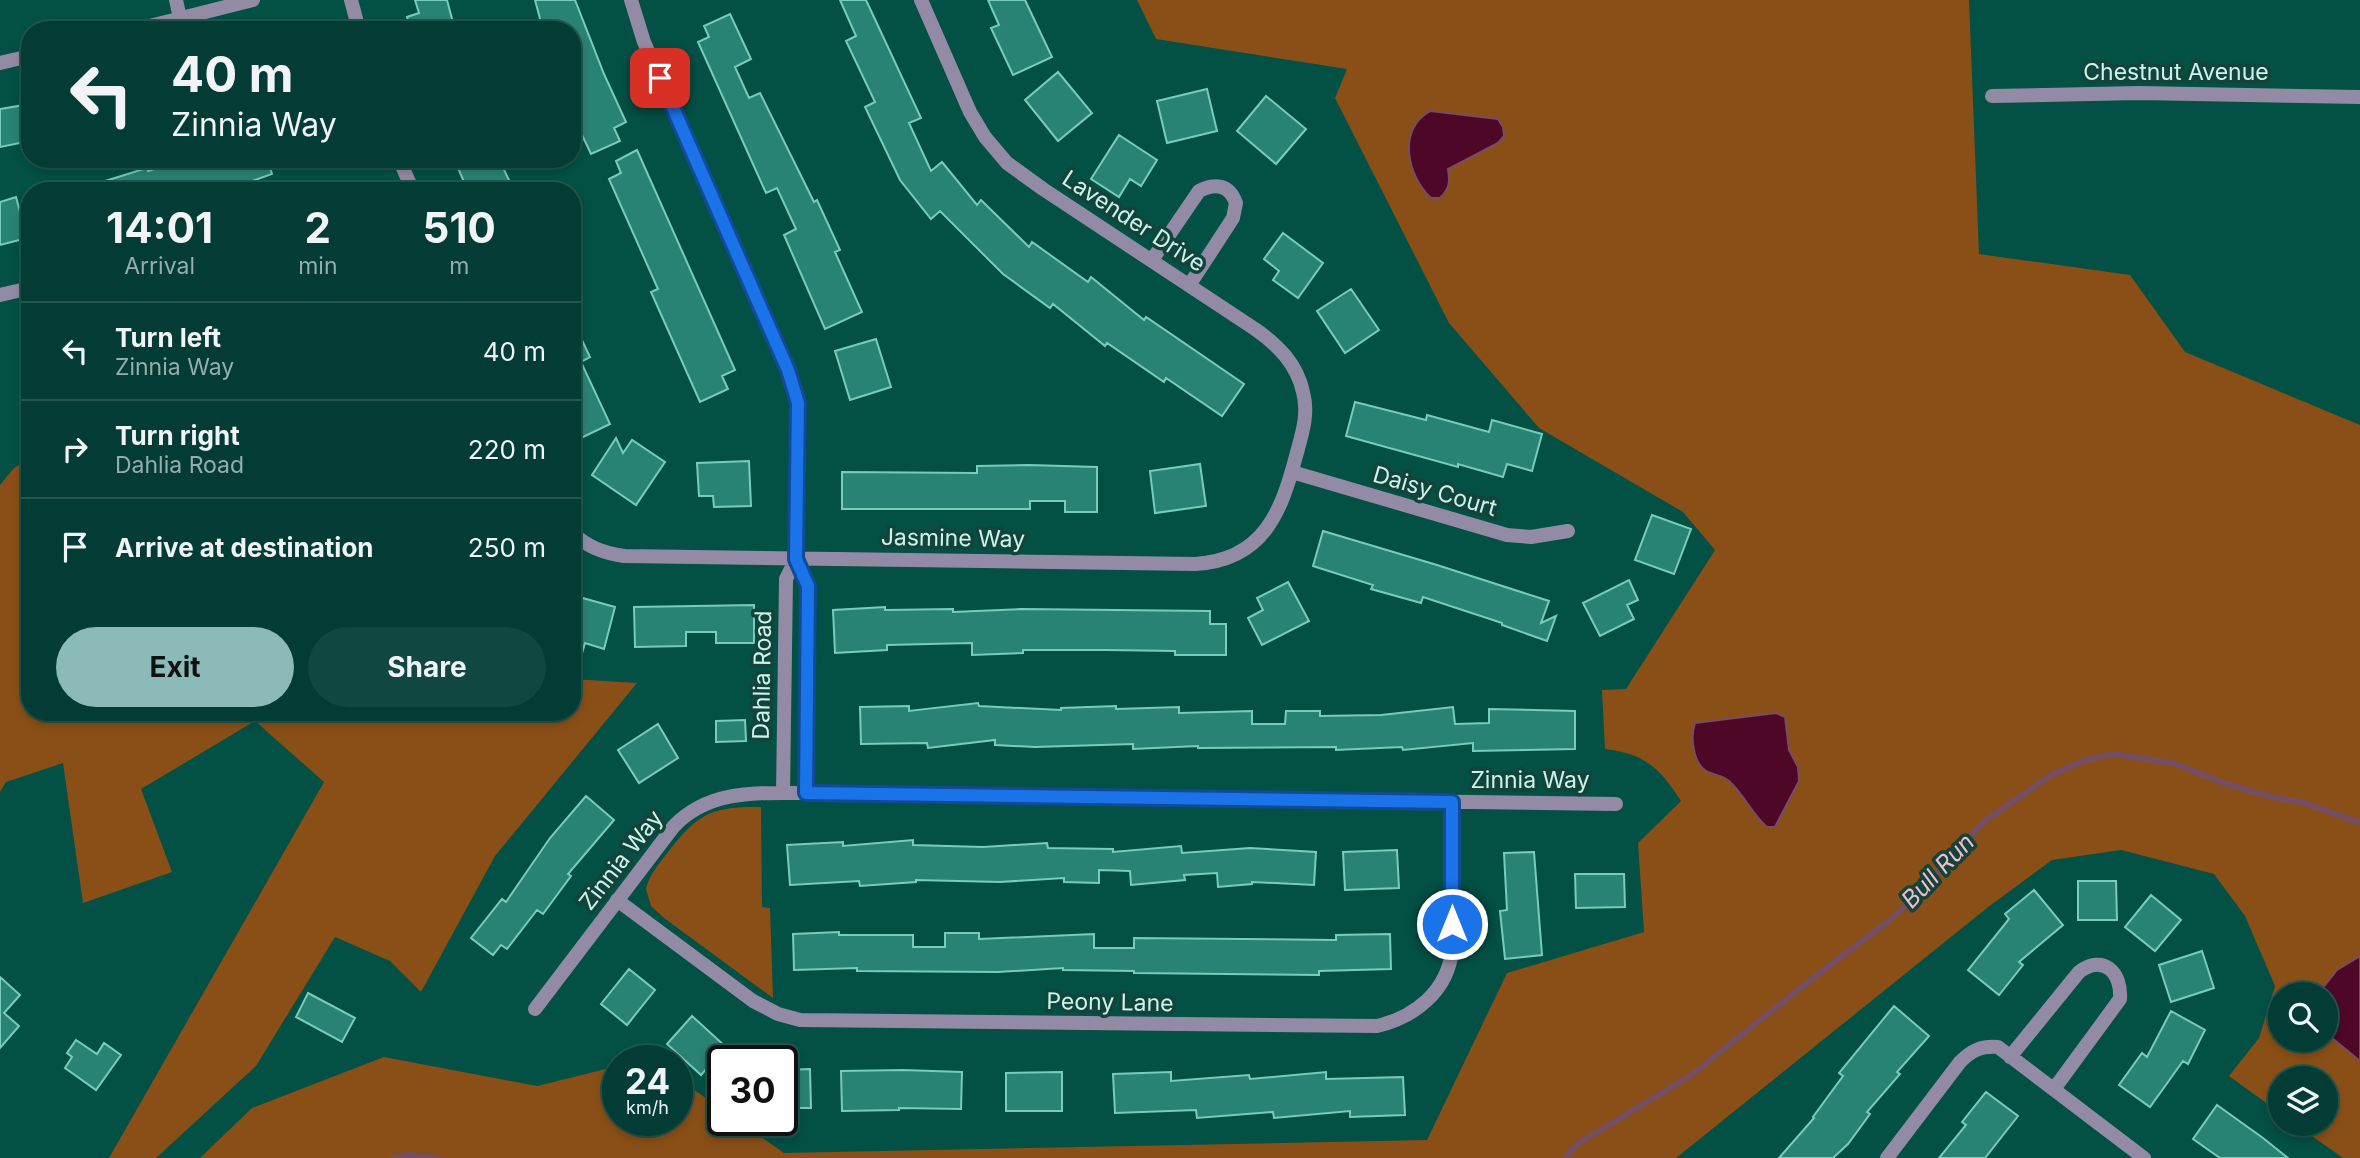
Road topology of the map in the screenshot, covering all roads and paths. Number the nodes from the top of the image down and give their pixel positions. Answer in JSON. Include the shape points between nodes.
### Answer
{"nodes":[{"id":1,"x":176,"y":0,"type":"edge"},
{"id":2,"x":253,"y":0,"type":"edge"},
{"id":3,"x":351,"y":0,"type":"edge"},
{"id":4,"x":631,"y":0,"type":"edge"},
{"id":5,"x":921,"y":0,"type":"edge"},
{"id":6,"x":180,"y":18,"type":"junction"},
{"id":7,"x":168,"y":21,"type":"edge"},
{"id":8,"x":357,"y":21,"type":"edge"},
{"id":9,"x":21,"y":58,"type":"edge"},
{"id":10,"x":0,"y":63,"type":"edge"},
{"id":11,"x":1992,"y":96,"type":"dead end"},
{"id":12,"x":2360,"y":97,"type":"edge"},
{"id":13,"x":1152,"y":260,"type":"junction"},
{"id":14,"x":1190,"y":284,"type":"junction"},
{"id":15,"x":21,"y":290,"type":"edge"},
{"id":16,"x":0,"y":295,"type":"edge"},
{"id":17,"x":1292,"y":472,"type":"junction"},
{"id":18,"x":1568,"y":531,"type":"dead end"},
{"id":19,"x":581,"y":539,"type":"edge"},
{"id":20,"x":796,"y":559,"type":"junction"},
{"id":21,"x":783,"y":793,"type":"junction"},
{"id":22,"x":806,"y":793,"type":"junction"},
{"id":23,"x":1452,"y":802,"type":"junction"},
{"id":24,"x":1616,"y":804,"type":"dead end"},
{"id":25,"x":617,"y":900,"type":"junction"},
{"id":26,"x":536,"y":1009,"type":"dead end"},
{"id":27,"x":2010,"y":1057,"type":"junction"},
{"id":28,"x":2054,"y":1089,"type":"junction"},
{"id":29,"x":1887,"y":1158,"type":"edge"},
{"id":30,"x":2144,"y":1158,"type":"edge"}],
"edges":[{"from":1,"to":6,"type":"street"},
{"from":2,"to":6,"type":"street"},
{"from":3,"to":8,"type":"street"},
{"from":4,"to":20,"type":"street","name":"Dahlia Road","via":[[644,42],[796,392]]},
{"from":5,"to":13,"type":"street","name":"Lavender Drive","via":[[970,112],[999,154],[1043,190]]},
{"from":6,"to":7,"type":"street"},
{"from":9,"to":10,"type":"street"},
{"from":11,"to":12,"type":"street","name":"Chestnut Avenue"},
{"from":13,"to":14,"type":"street","name":"Lavender Drive"},
{"from":13,"to":14,"type":"street","via":[[1199,191],[1218,185],[1228,189],[1236,202],[1233,218]]},
{"from":14,"to":17,"type":"street","name":"Lavender Drive","via":[[1278,346],[1295,370],[1303,391],[1305,421]]},
{"from":15,"to":16,"type":"street"},
{"from":17,"to":18,"type":"street","name":"Daisy Court","via":[[1507,535],[1531,537]]},
{"from":17,"to":20,"type":"street","name":"Jasmine Way","via":[[1269,527],[1245,549],[1216,562]]},
{"from":19,"to":20,"type":"street","name":"Jasmine Way","via":[[597,550],[624,556]]},
{"from":20,"to":21,"type":"street","name":"Dahlia Road","via":[[786,579]]},
{"from":20,"to":22,"type":"street","name":"Dahlia Road","via":[[808,586]]},
{"from":21,"to":22,"type":"street","name":"Zinnia Way"},
{"from":21,"to":25,"type":"street","name":"Zinnia Way","via":[[724,796],[689,812]]},
{"from":22,"to":23,"type":"street","name":"Zinnia Way"},
{"from":23,"to":24,"type":"street","name":"Zinnia Way"},
{"from":23,"to":25,"type":"street","name":"Peony Lane","via":[[1450,964],[1419,1008],[1377,1026],[800,1020],[759,1005]]},
{"from":25,"to":26,"type":"street","name":"Zinnia Way"},
{"from":27,"to":28,"type":"street"},
{"from":27,"to":28,"type":"street","via":[[2079,972],[2088,965],[2106,966],[2118,980],[2120,999]]},
{"from":27,"to":29,"type":"street","via":[[1998,1047],[1970,1052]]},
{"from":28,"to":30,"type":"street"}]}
